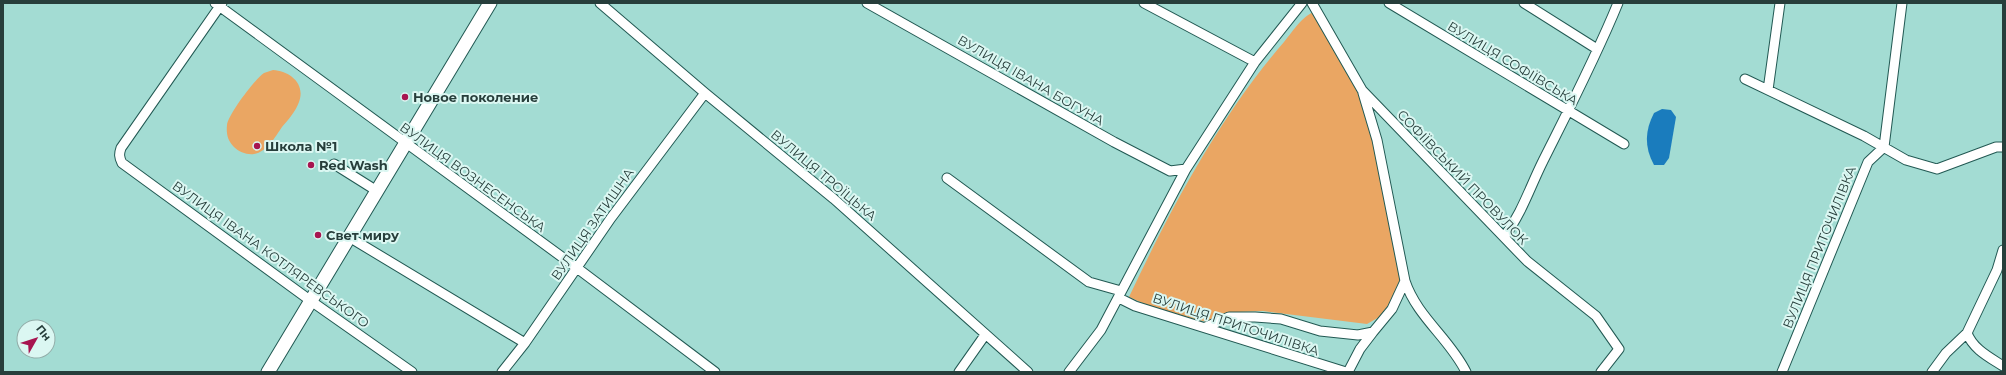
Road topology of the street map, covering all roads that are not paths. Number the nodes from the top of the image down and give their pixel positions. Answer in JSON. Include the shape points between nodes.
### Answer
{"nodes":[{"id":1,"x":490,"y":3,"type":"edge"},
{"id":2,"x":600,"y":3,"type":"edge"},
{"id":3,"x":867,"y":3,"type":"edge"},
{"id":4,"x":1144,"y":3,"type":"edge"},
{"id":5,"x":1302,"y":3,"type":"edge"},
{"id":6,"x":1312,"y":3,"type":"edge"},
{"id":7,"x":1389,"y":3,"type":"edge"},
{"id":8,"x":1524,"y":3,"type":"edge"},
{"id":9,"x":1618,"y":3,"type":"edge"},
{"id":10,"x":1780,"y":3,"type":"edge"},
{"id":11,"x":1902,"y":3,"type":"edge"},
{"id":12,"x":219,"y":4,"type":"edge"},
{"id":13,"x":1597,"y":49,"type":"junction"},
{"id":14,"x":1255,"y":62,"type":"junction"},
{"id":15,"x":1746,"y":79,"type":"dead end"},
{"id":16,"x":1362,"y":90,"type":"junction"},
{"id":17,"x":1768,"y":90,"type":"junction"},
{"id":18,"x":705,"y":93,"type":"junction"},
{"id":19,"x":1567,"y":111,"type":"junction"},
{"id":20,"x":406,"y":144,"type":"junction"},
{"id":21,"x":1624,"y":144,"type":"dead end"},
{"id":22,"x":1884,"y":147,"type":"junction"},
{"id":23,"x":2003,"y":147,"type":"edge"},
{"id":24,"x":334,"y":164,"type":"dead end"},
{"id":25,"x":1186,"y":169,"type":"junction"},
{"id":26,"x":946,"y":178,"type":"dead end"},
{"id":27,"x":377,"y":191,"type":"junction"},
{"id":28,"x":349,"y":237,"type":"junction"},
{"id":29,"x":1504,"y":237,"type":"junction"},
{"id":30,"x":2003,"y":250,"type":"edge"},
{"id":31,"x":577,"y":268,"type":"junction"},
{"id":32,"x":1405,"y":281,"type":"junction"},
{"id":33,"x":1120,"y":294,"type":"junction"},
{"id":34,"x":311,"y":301,"type":"junction"},
{"id":35,"x":1206,"y":327,"type":"junction"},
{"id":36,"x":1373,"y":332,"type":"junction"},
{"id":37,"x":1967,"y":333,"type":"junction"},
{"id":38,"x":985,"y":335,"type":"junction"},
{"id":39,"x":525,"y":343,"type":"junction"},
{"id":40,"x":2003,"y":366,"type":"edge"},
{"id":41,"x":268,"y":372,"type":"edge"},
{"id":42,"x":412,"y":372,"type":"edge"},
{"id":43,"x":502,"y":372,"type":"edge"},
{"id":44,"x":715,"y":372,"type":"edge"},
{"id":45,"x":959,"y":372,"type":"edge"},
{"id":46,"x":1028,"y":372,"type":"edge"},
{"id":47,"x":1069,"y":372,"type":"edge"},
{"id":48,"x":1347,"y":372,"type":"edge"},
{"id":49,"x":1466,"y":372,"type":"edge"},
{"id":50,"x":1601,"y":372,"type":"edge"},
{"id":51,"x":1782,"y":372,"type":"edge"},
{"id":52,"x":1932,"y":372,"type":"edge"}],
"edges":[{"from":1,"to":20,"type":"street"},
{"from":2,"to":18,"type":"street","name":"ВУЛИЦЯ ТРОЇЦЬКА"},
{"from":3,"to":25,"type":"street","name":"ВУЛИЦЯ ІВАНА БОГУНА","via":[[1114,142],[1170,171]]},
{"from":4,"to":14,"type":"street"},
{"from":5,"to":14,"type":"street"},
{"from":6,"to":16,"type":"street","name":"СОФІЇВСЬКИЙ ПРОВУЛОК"},
{"from":7,"to":19,"type":"street","name":"ВУЛИЦЯ СОФІЇВСЬКА"},
{"from":8,"to":13,"type":"street"},
{"from":9,"to":13,"type":"street"},
{"from":10,"to":17,"type":"street"},
{"from":11,"to":22,"type":"street"},
{"from":12,"to":20,"type":"street","name":"ВУЛИЦЯ ВОЗНЕСЕНСЬКА"},
{"from":12,"to":34,"type":"street","name":"ВУЛИЦЯ ІВАНА КОТЛЯРЕВСЬКОГО","via":[[119,154],[122,163]]},
{"from":13,"to":19,"type":"street"},
{"from":14,"to":25,"type":"street"},
{"from":15,"to":17,"type":"street"},
{"from":16,"to":29,"type":"street","name":"СОФІЇВСЬКИЙ ПРОВУЛОК"},
{"from":16,"to":32,"type":"street","via":[[1376,140]]},
{"from":17,"to":22,"type":"street"},
{"from":18,"to":31,"type":"street","name":"ВУЛИЦЯ ЗАТИШНА","via":[[611,218]]},
{"from":18,"to":38,"type":"street","name":"ВУЛИЦЯ ТРОЇЦЬКА","via":[[834,199]]},
{"from":19,"to":21,"type":"street","name":"ВУЛИЦЯ СОФІЇВСЬКА"},
{"from":19,"to":29,"type":"street","via":[[1530,194],[1514,225]]},
{"from":20,"to":27,"type":"street"},
{"from":20,"to":31,"type":"street","name":"ВУЛИЦЯ ВОЗНЕСЕНСЬКА"},
{"from":22,"to":23,"type":"street","via":[[1906,160],[1937,169],[1996,147]]},
{"from":22,"to":51,"type":"street","name":"ВУЛИЦЯ ПРИТОЧИЛІВКА","via":[[1868,162]]},
{"from":24,"to":27,"type":"street"},
{"from":25,"to":33,"type":"street"},
{"from":26,"to":33,"type":"street","name":"ВУЛИЦЯ ПРИТОЧИЛІВКА","via":[[1089,282]]},
{"from":27,"to":28,"type":"street"},
{"from":28,"to":34,"type":"street"},
{"from":28,"to":39,"type":"street"},
{"from":29,"to":50,"type":"street","name":"СОФІЇВСЬКИЙ ПРОВУЛОК","via":[[1527,261],[1591,312],[1619,349]]},
{"from":30,"to":37,"type":"street","via":[[1997,270]]},
{"from":31,"to":39,"type":"street","name":"ВУЛИЦЯ ЗАТИШНА"},
{"from":31,"to":44,"type":"street","name":"ВУЛИЦЯ ВОЗНЕСЕНСЬКА"},
{"from":32,"to":36,"type":"street","via":[[1392,309]]},
{"from":32,"to":49,"type":"street","via":[[1411,298]]},
{"from":33,"to":35,"type":"street","name":"ВУЛИЦЯ ПРИТОЧИЛІВКА","via":[[1135,306]]},
{"from":33,"to":47,"type":"street","via":[[1101,330]]},
{"from":34,"to":41,"type":"street"},
{"from":34,"to":42,"type":"street","name":"ВУЛИЦЯ ІВАНА КОТЛЯРЕВСЬКОГО"},
{"from":35,"to":36,"type":"street","via":[[1229,317],[1255,317],[1281,319],[1339,334],[1358,335]]},
{"from":35,"to":48,"type":"street","name":"ВУЛИЦЯ ПРИТОЧИЛІВКА"},
{"from":36,"to":48,"type":"street"},
{"from":37,"to":40,"type":"street","via":[[1970,341],[1979,350]]},
{"from":37,"to":52,"type":"street","via":[[1946,353]]},
{"from":38,"to":45,"type":"street"},
{"from":38,"to":46,"type":"street","name":"ВУЛИЦЯ ТРОЇЦЬКА"},
{"from":39,"to":43,"type":"street","name":"ВУЛИЦЯ ЗАТИШНА"}]}
